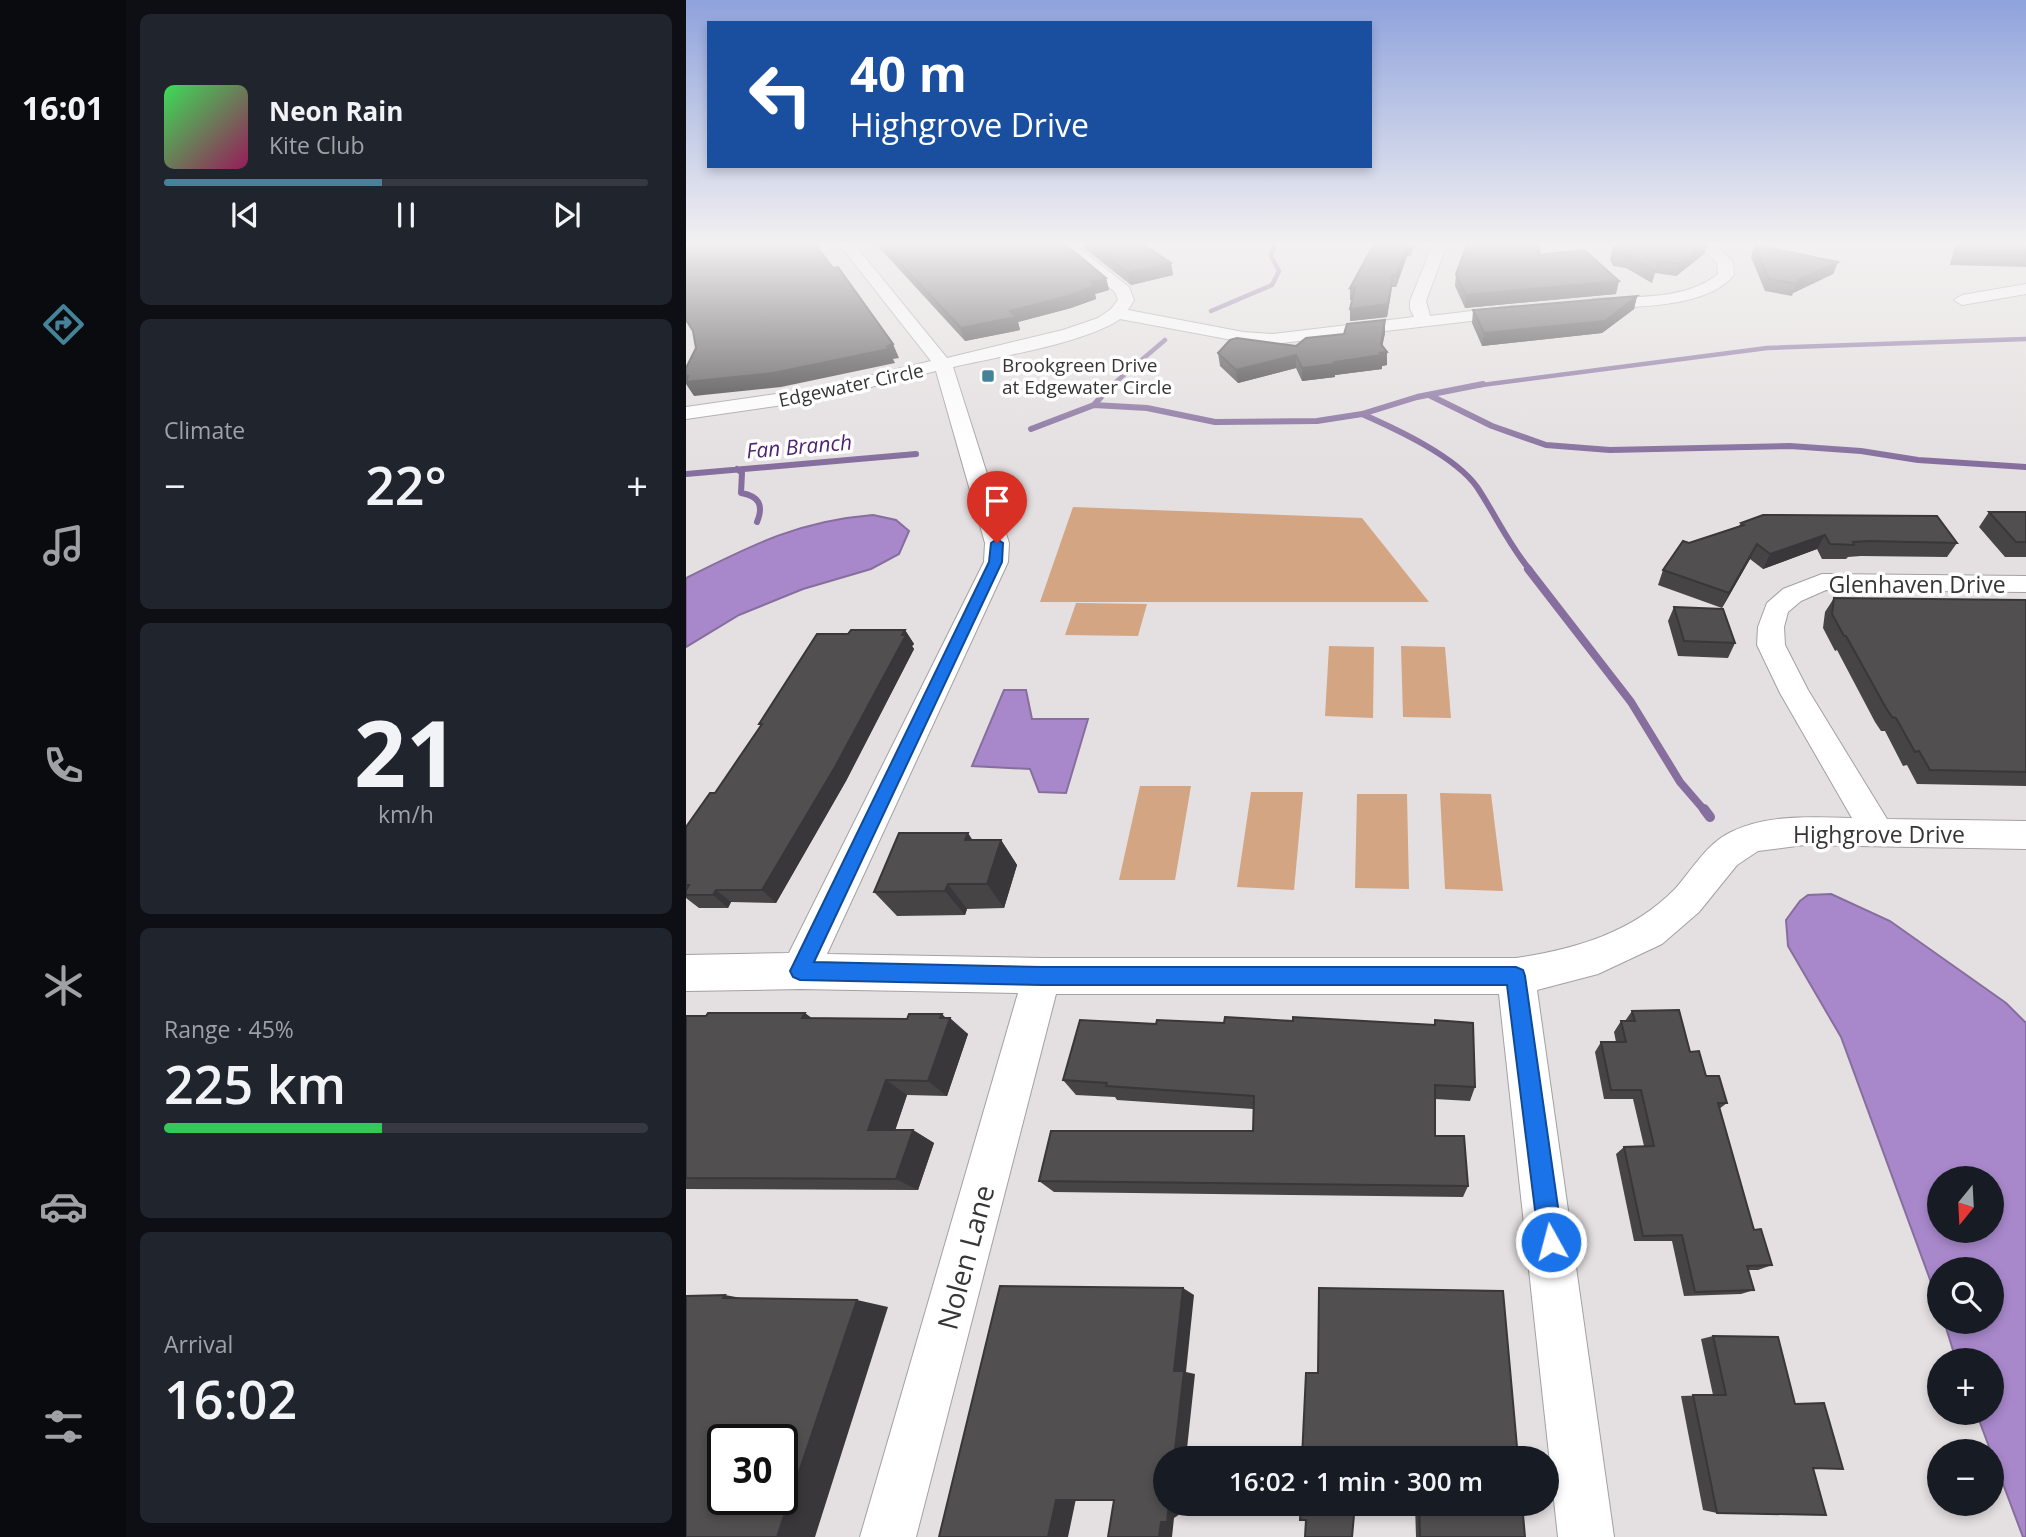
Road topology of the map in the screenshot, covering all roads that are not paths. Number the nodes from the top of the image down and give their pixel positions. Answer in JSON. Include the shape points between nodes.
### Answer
{"nodes":[{"id":1,"x":903,"y":316,"type":"edge"},
{"id":2,"x":1113,"y":316,"type":"edge"},
{"id":3,"x":1132,"y":316,"type":"edge"},
{"id":4,"x":1422,"y":316,"type":"edge"},
{"id":5,"x":1470,"y":316,"type":"edge"},
{"id":6,"x":1424,"y":320,"type":"junction"},
{"id":7,"x":943,"y":365,"type":"junction"},
{"id":8,"x":686,"y":413,"type":"edge"},
{"id":9,"x":2026,"y":584,"type":"edge"},
{"id":10,"x":1878,"y":833,"type":"junction"},
{"id":11,"x":2026,"y":835,"type":"edge"},
{"id":12,"x":800,"y":971,"type":"junction"},
{"id":13,"x":686,"y":973,"type":"edge"},
{"id":14,"x":1042,"y":976,"type":"junction"},
{"id":15,"x":1516,"y":976,"type":"junction"},
{"id":16,"x":888,"y":1537,"type":"edge"},
{"id":17,"x":1586,"y":1537,"type":"edge"}],
"edges":[{"from":1,"to":7,"type":"street"},
{"from":2,"to":7,"type":"street","name":"Edgewater Circle","via":[[1080,330]]},
{"from":3,"to":6,"type":"street","via":[[1258,339]]},
{"from":4,"to":6,"type":"street"},
{"from":5,"to":6,"type":"street"},
{"from":7,"to":8,"type":"street","name":"Edgewater Circle","via":[[818,394]]},
{"from":7,"to":12,"type":"street","via":[[997,543],[996,562]]},
{"from":9,"to":10,"type":"street","name":"Glenhaven Drive","via":[[1822,582],[1792,595],[1776,609],[1771,645]]},
{"from":10,"to":11,"type":"street","name":"Highgrove Drive"},
{"from":10,"to":15,"type":"street","name":"Highgrove Drive","via":[[1804,831],[1742,842],[1721,856],[1685,903],[1644,935],[1566,968]]},
{"from":12,"to":13,"type":"street","name":"Highgrove Drive"},
{"from":12,"to":14,"type":"street","name":"Highgrove Drive"},
{"from":14,"to":15,"type":"street","name":"Highgrove Drive"},
{"from":14,"to":16,"type":"street","name":"Nolen Lane"},
{"from":15,"to":17,"type":"street"}]}
